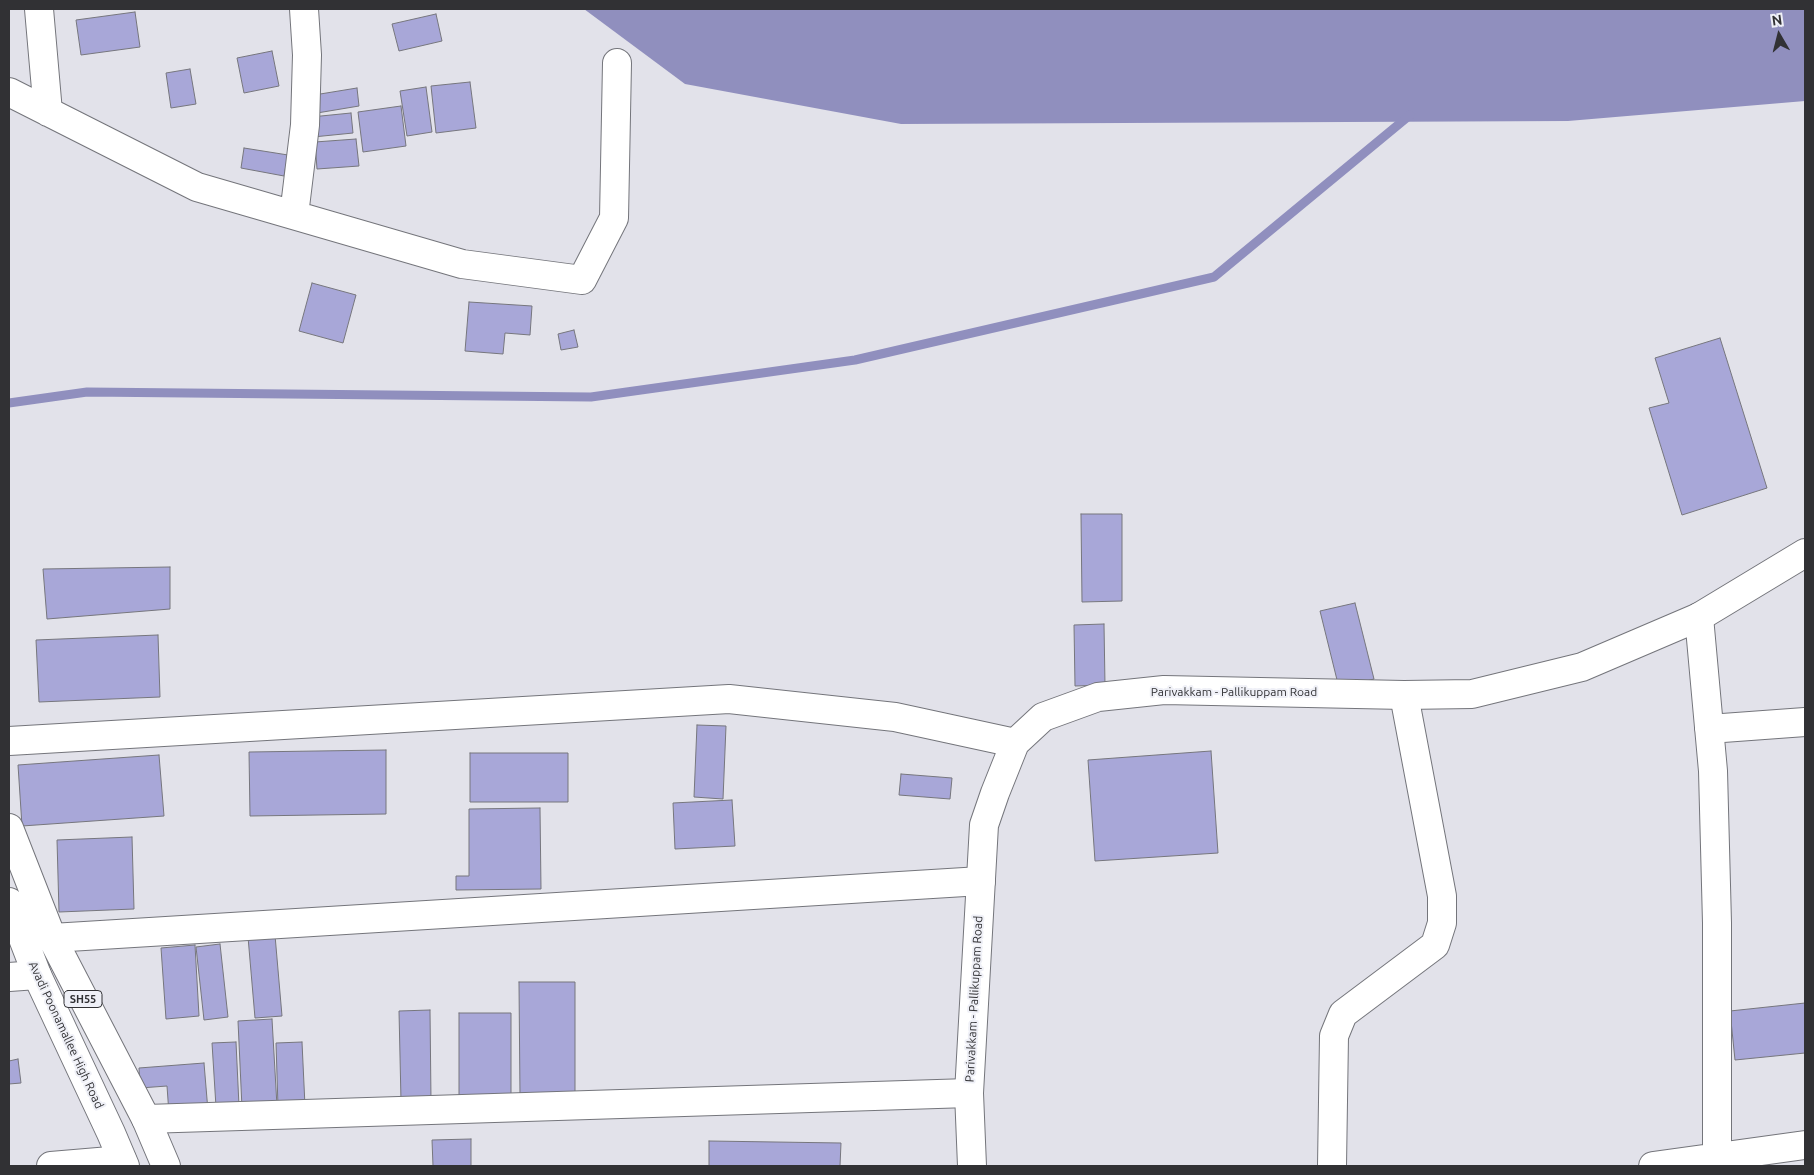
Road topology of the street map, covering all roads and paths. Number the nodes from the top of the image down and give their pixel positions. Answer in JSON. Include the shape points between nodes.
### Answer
{"nodes":[{"id":1,"x":39,"y":9,"type":"edge"},
{"id":2,"x":304,"y":9,"type":"edge"},
{"id":3,"x":617,"y":63,"type":"dead end"},
{"id":4,"x":9,"y":92,"type":"edge"},
{"id":5,"x":48,"y":112,"type":"junction"},
{"id":6,"x":294,"y":216,"type":"junction"},
{"id":7,"x":1805,"y":553,"type":"edge"},
{"id":8,"x":1699,"y":617,"type":"junction"},
{"id":9,"x":1404,"y":695,"type":"junction"},
{"id":10,"x":1805,"y":722,"type":"edge"},
{"id":11,"x":1709,"y":729,"type":"junction"},
{"id":12,"x":9,"y":741,"type":"edge"},
{"id":13,"x":1015,"y":743,"type":"junction"},
{"id":14,"x":9,"y":828,"type":"edge"},
{"id":15,"x":981,"y":881,"type":"junction"},
{"id":16,"x":9,"y":902,"type":"edge"},
{"id":17,"x":52,"y":938,"type":"junction"},
{"id":18,"x":36,"y":975,"type":"junction"},
{"id":19,"x":9,"y":977,"type":"edge"},
{"id":20,"x":969,"y":1093,"type":"junction"},
{"id":21,"x":146,"y":1119,"type":"junction"},
{"id":22,"x":1805,"y":1145,"type":"edge"},
{"id":23,"x":1717,"y":1157,"type":"junction"},
{"id":24,"x":124,"y":1163,"type":"edge"},
{"id":25,"x":51,"y":1166,"type":"edge"},
{"id":26,"x":166,"y":1166,"type":"edge"},
{"id":27,"x":972,"y":1166,"type":"edge"},
{"id":28,"x":1332,"y":1166,"type":"edge"},
{"id":29,"x":1653,"y":1166,"type":"edge"}],
"edges":[{"from":1,"to":5,"type":"street"},
{"from":2,"to":6,"type":"street","via":[[307,55],[304,125]]},
{"from":3,"to":6,"type":"street","via":[[614,218],[582,280],[462,264]]},
{"from":4,"to":5,"type":"street"},
{"from":5,"to":6,"type":"street","via":[[197,187]]},
{"from":7,"to":8,"type":"street","name":"Parivakkam - Pallikuppam Road"},
{"from":8,"to":9,"type":"street","name":"Parivakkam - Pallikuppam Road","via":[[1582,667],[1472,694]]},
{"from":8,"to":11,"type":"street"},
{"from":9,"to":13,"type":"street","name":"Parivakkam - Pallikuppam Road","via":[[1164,690],[1098,697],[1043,717]]},
{"from":9,"to":28,"type":"street","via":[[1442,896],[1442,923],[1435,945],[1342,1014],[1334,1036],[1332,1059]]},
{"from":10,"to":11,"type":"street"},
{"from":11,"to":23,"type":"street","via":[[1717,923]]},
{"from":12,"to":13,"type":"street","via":[[729,699],[895,717]]},
{"from":13,"to":15,"type":"street","name":"Parivakkam - Pallikuppam Road","via":[[984,825]]},
{"from":14,"to":17,"type":"street","number":"SH55"},
{"from":15,"to":17,"type":"street"},
{"from":15,"to":20,"type":"street","name":"Parivakkam - Pallikuppam Road"},
{"from":16,"to":18,"type":"street","name":"Avadi Poonamallee High Road","number":"SH55"},
{"from":17,"to":21,"type":"street","number":"SH55"},
{"from":18,"to":19,"type":"street"},
{"from":18,"to":24,"type":"street","name":"Avadi Poonamallee High Road","number":"SH55"},
{"from":20,"to":21,"type":"street"},
{"from":20,"to":27,"type":"street","name":"Parivakkam - Pallikuppam Road"},
{"from":21,"to":26,"type":"street","number":"SH55"},
{"from":22,"to":23,"type":"street"},
{"from":23,"to":29,"type":"street"},
{"from":24,"to":25,"type":"street"}]}
